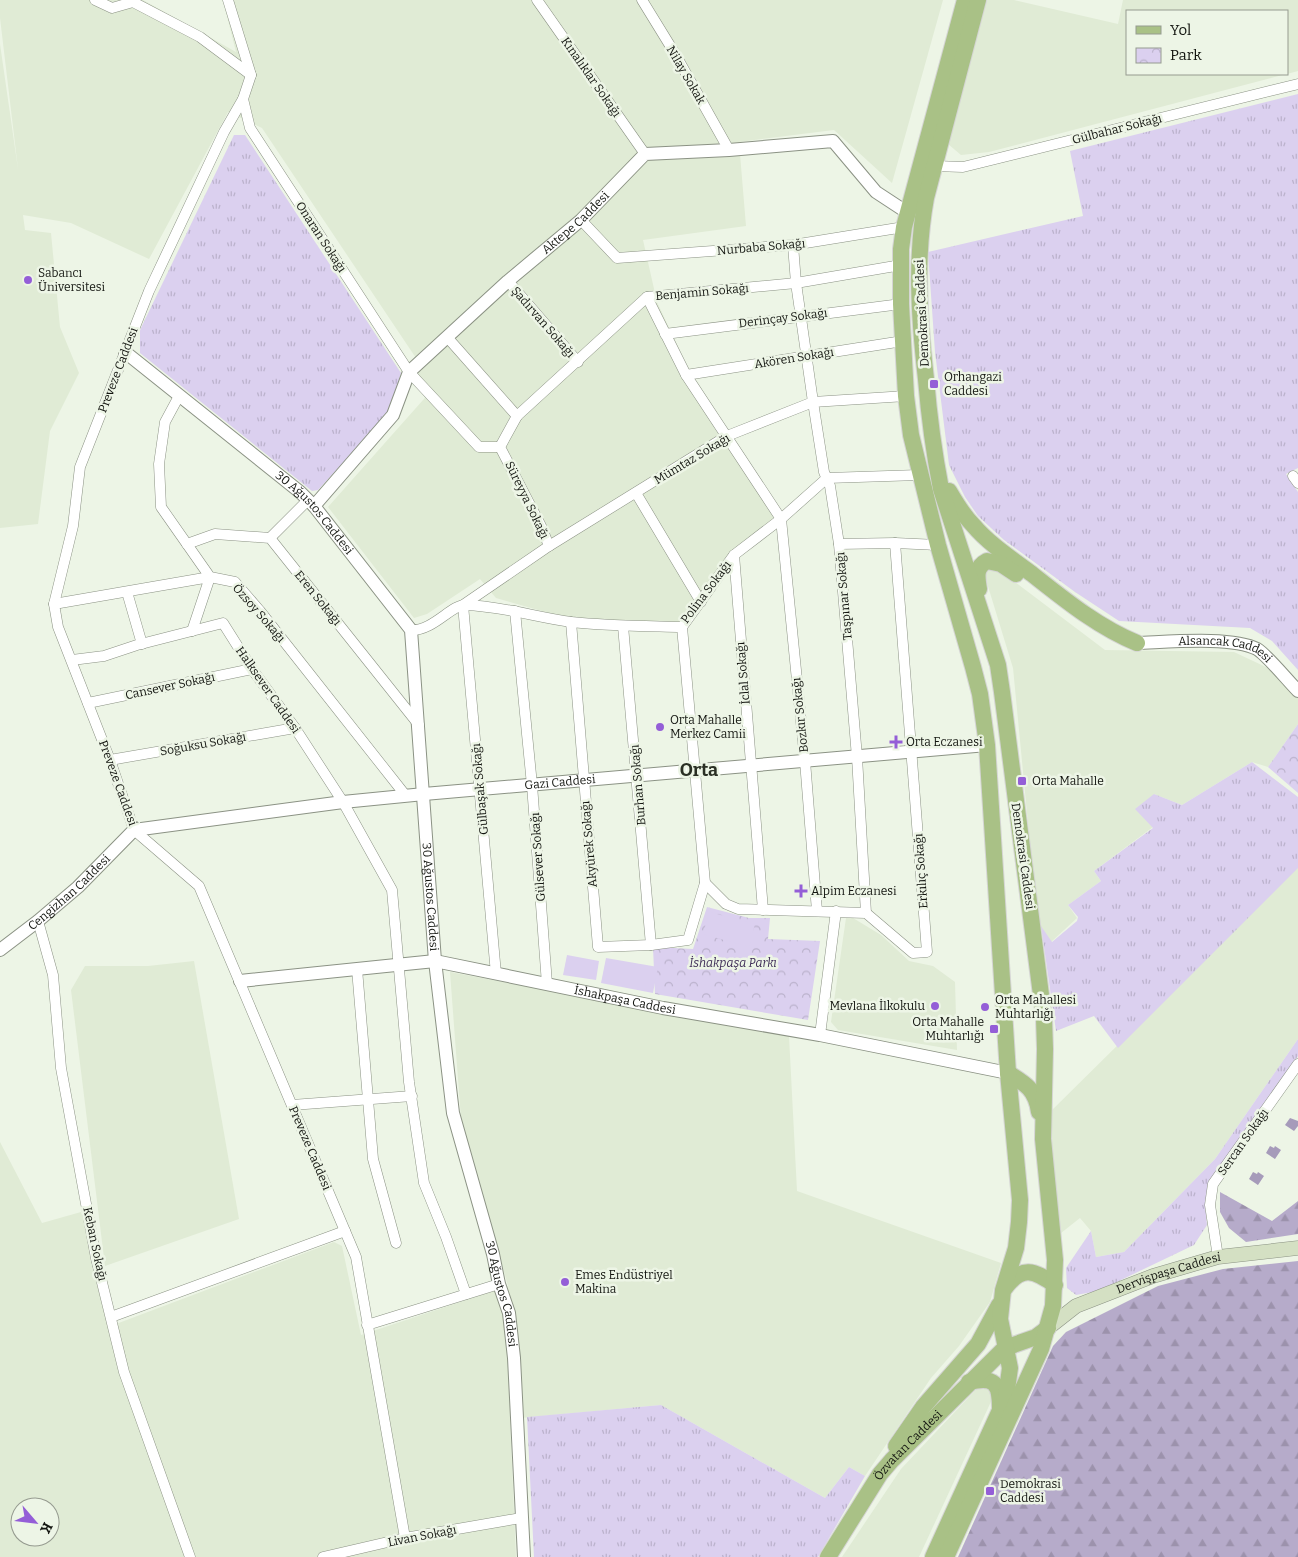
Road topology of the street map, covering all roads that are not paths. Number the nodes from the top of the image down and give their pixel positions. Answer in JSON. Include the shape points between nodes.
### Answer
{"nodes":[{"id":1,"x":95,"y":0,"type":"edge"},
{"id":2,"x":228,"y":0,"type":"edge"},
{"id":3,"x":537,"y":0,"type":"edge"},
{"id":4,"x":642,"y":0,"type":"edge"},
{"id":5,"x":956,"y":0,"type":"edge"},
{"id":6,"x":965,"y":0,"type":"edge"},
{"id":7,"x":978,"y":0,"type":"edge"},
{"id":8,"x":251,"y":76,"type":"junction"},
{"id":9,"x":1298,"y":84,"type":"edge"},
{"id":10,"x":243,"y":98,"type":"junction"},
{"id":11,"x":729,"y":150,"type":"junction"},
{"id":12,"x":645,"y":154,"type":"junction"},
{"id":13,"x":934,"y":166,"type":"junction"},
{"id":14,"x":919,"y":174,"type":"junction"},
{"id":15,"x":581,"y":220,"type":"junction"},
{"id":16,"x":906,"y":220,"type":"junction"},
{"id":17,"x":793,"y":245,"type":"junction"},
{"id":18,"x":901,"y":266,"type":"junction"},
{"id":19,"x":508,"y":281,"type":"junction"},
{"id":20,"x":796,"y":283,"type":"junction"},
{"id":21,"x":647,"y":297,"type":"junction"},
{"id":22,"x":901,"y":304,"type":"junction"},
{"id":23,"x":801,"y":316,"type":"junction"},
{"id":24,"x":665,"y":334,"type":"junction"},
{"id":25,"x":447,"y":337,"type":"junction"},
{"id":26,"x":903,"y":341,"type":"junction"},
{"id":27,"x":125,"y":352,"type":"junction"},
{"id":28,"x":807,"y":356,"type":"junction"},
{"id":29,"x":578,"y":362,"type":"junction"},
{"id":30,"x":409,"y":372,"type":"junction"},
{"id":31,"x":686,"y":375,"type":"junction"},
{"id":32,"x":179,"y":396,"type":"junction"},
{"id":33,"x":906,"y":396,"type":"junction"},
{"id":34,"x":813,"y":402,"type":"junction"},
{"id":35,"x":517,"y":416,"type":"junction"},
{"id":36,"x":727,"y":436,"type":"junction"},
{"id":37,"x":500,"y":447,"type":"junction"},
{"id":38,"x":938,"y":471,"type":"junction"},
{"id":39,"x":920,"y":475,"type":"junction"},
{"id":40,"x":826,"y":478,"type":"junction"},
{"id":41,"x":636,"y":493,"type":"junction"},
{"id":42,"x":311,"y":503,"type":"junction"},
{"id":43,"x":781,"y":519,"type":"junction"},
{"id":44,"x":270,"y":538,"type":"junction"},
{"id":45,"x":186,"y":544,"type":"junction"},
{"id":46,"x":839,"y":544,"type":"junction"},
{"id":47,"x":895,"y":544,"type":"junction"},
{"id":48,"x":938,"y":545,"type":"junction"},
{"id":49,"x":549,"y":546,"type":"junction"},
{"id":50,"x":734,"y":555,"type":"junction"},
{"id":51,"x":1006,"y":555,"type":"junction"},
{"id":52,"x":963,"y":556,"type":"junction"},
{"id":53,"x":210,"y":577,"type":"junction"},
{"id":54,"x":949,"y":581,"type":"junction"},
{"id":55,"x":127,"y":592,"type":"junction"},
{"id":56,"x":701,"y":602,"type":"junction"},
{"id":57,"x":54,"y":604,"type":"junction"},
{"id":58,"x":463,"y":605,"type":"junction"},
{"id":59,"x":515,"y":611,"type":"junction"},
{"id":60,"x":983,"y":619,"type":"junction"},
{"id":61,"x":571,"y":622,"type":"junction"},
{"id":62,"x":623,"y":626,"type":"junction"},
{"id":63,"x":682,"y":627,"type":"junction"},
{"id":64,"x":411,"y":630,"type":"junction"},
{"id":65,"x":192,"y":631,"type":"junction"},
{"id":66,"x":1137,"y":642,"type":"junction"},
{"id":67,"x":142,"y":644,"type":"junction"},
{"id":68,"x":72,"y":660,"type":"junction"},
{"id":69,"x":252,"y":669,"type":"junction"},
{"id":70,"x":1298,"y":691,"type":"edge"},
{"id":71,"x":88,"y":703,"type":"junction"},
{"id":72,"x":1004,"y":716,"type":"junction"},
{"id":73,"x":419,"y":725,"type":"junction"},
{"id":74,"x":296,"y":728,"type":"junction"},
{"id":75,"x":987,"y":745,"type":"junction"},
{"id":76,"x":912,"y":752,"type":"junction"},
{"id":77,"x":858,"y":756,"type":"junction"},
{"id":78,"x":110,"y":760,"type":"junction"},
{"id":79,"x":805,"y":761,"type":"junction"},
{"id":80,"x":751,"y":766,"type":"junction"},
{"id":81,"x":695,"y":771,"type":"junction"},
{"id":82,"x":637,"y":776,"type":"junction"},
{"id":83,"x":584,"y":780,"type":"junction"},
{"id":84,"x":532,"y":785,"type":"junction"},
{"id":85,"x":481,"y":789,"type":"junction"},
{"id":86,"x":424,"y":794,"type":"junction"},
{"id":87,"x":406,"y":796,"type":"junction"},
{"id":88,"x":343,"y":802,"type":"junction"},
{"id":89,"x":134,"y":830,"type":"junction"},
{"id":90,"x":705,"y":884,"type":"junction"},
{"id":91,"x":763,"y":910,"type":"junction"},
{"id":92,"x":817,"y":911,"type":"junction"},
{"id":93,"x":836,"y":911,"type":"junction"},
{"id":94,"x":866,"y":913,"type":"junction"},
{"id":95,"x":38,"y":921,"type":"junction"},
{"id":96,"x":651,"y":945,"type":"junction"},
{"id":97,"x":0,"y":950,"type":"edge"},
{"id":98,"x":435,"y":961,"type":"junction"},
{"id":99,"x":400,"y":966,"type":"junction"},
{"id":100,"x":357,"y":969,"type":"junction"},
{"id":101,"x":496,"y":974,"type":"junction"},
{"id":102,"x":240,"y":980,"type":"junction"},
{"id":103,"x":547,"y":984,"type":"junction"},
{"id":104,"x":820,"y":1035,"type":"junction"},
{"id":105,"x":1298,"y":1064,"type":"edge"},
{"id":106,"x":1008,"y":1073,"type":"junction"},
{"id":107,"x":412,"y":1096,"type":"junction"},
{"id":108,"x":368,"y":1100,"type":"junction"},
{"id":109,"x":292,"y":1105,"type":"junction"},
{"id":110,"x":1043,"y":1138,"type":"junction"},
{"id":111,"x":345,"y":1231,"type":"junction"},
{"id":112,"x":396,"y":1243,"type":"dead end"},
{"id":113,"x":1298,"y":1248,"type":"edge"},
{"id":114,"x":1218,"y":1258,"type":"junction"},
{"id":115,"x":499,"y":1284,"type":"junction"},
{"id":116,"x":1055,"y":1285,"type":"junction"},
{"id":117,"x":466,"y":1294,"type":"junction"},
{"id":118,"x":1002,"y":1294,"type":"junction"},
{"id":119,"x":1076,"y":1306,"type":"junction"},
{"id":120,"x":111,"y":1317,"type":"junction"},
{"id":121,"x":1000,"y":1319,"type":"junction"},
{"id":122,"x":368,"y":1325,"type":"junction"},
{"id":123,"x":1048,"y":1328,"type":"junction"},
{"id":124,"x":1024,"y":1340,"type":"junction"},
{"id":125,"x":1005,"y":1348,"type":"junction"},
{"id":126,"x":969,"y":1382,"type":"junction"},
{"id":127,"x":1000,"y":1410,"type":"junction"},
{"id":128,"x":880,"y":1474,"type":"junction"},
{"id":129,"x":521,"y":1518,"type":"junction"},
{"id":130,"x":405,"y":1538,"type":"junction"},
{"id":131,"x":190,"y":1557,"type":"edge"},
{"id":132,"x":324,"y":1557,"type":"edge"},
{"id":133,"x":524,"y":1557,"type":"edge"},
{"id":134,"x":828,"y":1557,"type":"edge"},
{"id":135,"x":933,"y":1557,"type":"edge"},
{"id":136,"x":946,"y":1557,"type":"edge"}],
"edges":[{"from":1,"to":8,"type":"street","via":[[112,8],[133,2],[200,38]]},
{"from":2,"to":8,"type":"street"},
{"from":3,"to":12,"type":"street","name":"Kınalıklar Sokağı"},
{"from":4,"to":11,"type":"street","name":"Nilay Sokak"},
{"from":5,"to":14,"type":"main road","via":[[912,157],[911,164]]},
{"from":6,"to":14,"type":"main road","name":"Demokrasi Caddesi"},
{"from":7,"to":13,"type":"main road","name":"Demokrasi Caddesi"},
{"from":8,"to":10,"type":"street","name":"Preveze Caddesi"},
{"from":9,"to":13,"type":"street","name":"Gülbahar Sokağı","via":[[963,167]]},
{"from":10,"to":27,"type":"street","name":"Preveze Caddesi","via":[[149,291]]},
{"from":10,"to":30,"type":"street","name":"Onaran Sokağı","via":[[250,128]]},
{"from":11,"to":12,"type":"street"},
{"from":11,"to":16,"type":"street","via":[[833,141],[876,192]]},
{"from":12,"to":15,"type":"street","name":"Aktepe Caddesi"},
{"from":13,"to":14,"type":"main road","via":[[931,172]]},
{"from":13,"to":38,"type":"main road","name":"Demokrasi Caddesi","via":[[921,227],[918,262],[923,355]]},
{"from":14,"to":16,"type":"main road","name":"Demokrasi Caddesi"},
{"from":15,"to":17,"type":"street","name":"Nurbaba Sokağı","via":[[617,258]]},
{"from":15,"to":19,"type":"street","name":"Aktepe Caddesi"},
{"from":16,"to":17,"type":"street","name":"Nurbaba Sokağı"},
{"from":16,"to":18,"type":"main road","name":"Demokrasi Caddesi"},
{"from":17,"to":20,"type":"street","name":"Taşpınar Sokağı"},
{"from":18,"to":20,"type":"street","name":"Benjamin Sokağı"},
{"from":18,"to":22,"type":"main road","name":"Demokrasi Caddesi"},
{"from":19,"to":25,"type":"street","name":"Aktepe Caddesi"},
{"from":19,"to":29,"type":"street","name":"Şadırvan Sokağı"},
{"from":20,"to":21,"type":"street","name":"Benjamin Sokağı"},
{"from":20,"to":23,"type":"street","name":"Taşpınar Sokağı"},
{"from":21,"to":24,"type":"street"},
{"from":21,"to":29,"type":"street","name":"Benjamin Sokağı"},
{"from":22,"to":23,"type":"street","name":"Derinçay Sokağı"},
{"from":22,"to":26,"type":"main road","name":"Demokrasi Caddesi"},
{"from":23,"to":24,"type":"street","name":"Derinçay Sokağı"},
{"from":23,"to":28,"type":"street","name":"Taşpınar Sokağı"},
{"from":24,"to":31,"type":"street"},
{"from":25,"to":30,"type":"street","name":"Aktepe Caddesi"},
{"from":25,"to":35,"type":"street"},
{"from":26,"to":28,"type":"street","name":"Akören Sokağı"},
{"from":26,"to":33,"type":"main road","name":"Demokrasi Caddesi"},
{"from":27,"to":32,"type":"street","name":"30 Ağustos Caddesi"},
{"from":27,"to":57,"type":"street","name":"Preveze Caddesi","via":[[80,467],[73,526]]},
{"from":28,"to":31,"type":"street","name":"Akören Sokağı"},
{"from":28,"to":34,"type":"street","name":"Taşpınar Sokağı"},
{"from":29,"to":35,"type":"street","name":"Benjamin Sokağı"},
{"from":30,"to":37,"type":"street","name":"Onaran Sokağı","via":[[479,447]]},
{"from":30,"to":42,"type":"street","name":"Aktepe Caddesi","via":[[393,415]]},
{"from":31,"to":36,"type":"street"},
{"from":32,"to":42,"type":"street","name":"30 Ağustos Caddesi"},
{"from":32,"to":45,"type":"street","via":[[165,422],[159,464],[161,507]]},
{"from":33,"to":34,"type":"street","name":"Mümtaz Sokağı"},
{"from":33,"to":39,"type":"main road","name":"Demokrasi Caddesi"},
{"from":34,"to":36,"type":"street","name":"Mümtaz Sokağı"},
{"from":34,"to":40,"type":"street","name":"Taşpınar Sokağı"},
{"from":35,"to":37,"type":"street","name":"Süreyya Sokağı"},
{"from":36,"to":41,"type":"street","name":"Mümtaz Sokağı"},
{"from":36,"to":43,"type":"street"},
{"from":37,"to":49,"type":"street","name":"Süreyya Sokağı"},
{"from":38,"to":51,"type":"main road","via":[[968,520]]},
{"from":38,"to":52,"type":"main road","name":"Demokrasi Caddesi"},
{"from":39,"to":40,"type":"street"},
{"from":39,"to":48,"type":"main road","name":"Demokrasi Caddesi"},
{"from":40,"to":43,"type":"street","name":"Polina Sokağı"},
{"from":40,"to":46,"type":"street","name":"Taşpınar Sokağı"},
{"from":41,"to":49,"type":"street","name":"Mümtaz Sokağı"},
{"from":41,"to":56,"type":"street"},
{"from":42,"to":44,"type":"street"},
{"from":42,"to":64,"type":"street","name":"30 Ağustos Caddesi"},
{"from":43,"to":50,"type":"street","name":"Polina Sokağı"},
{"from":43,"to":79,"type":"street","name":"Bozkır Sokağı"},
{"from":44,"to":45,"type":"street","via":[[215,534]]},
{"from":44,"to":73,"type":"street","name":"Eren Sokağı"},
{"from":45,"to":53,"type":"street"},
{"from":46,"to":47,"type":"street"},
{"from":46,"to":77,"type":"street","name":"Taşpınar Sokağı"},
{"from":47,"to":48,"type":"street"},
{"from":47,"to":76,"type":"street","name":"Erkılıç Sokağı"},
{"from":48,"to":54,"type":"main road","name":"Demokrasi Caddesi"},
{"from":49,"to":58,"type":"street","name":"Mümtaz Sokağı"},
{"from":50,"to":56,"type":"street","name":"Polina Sokağı"},
{"from":50,"to":80,"type":"street","name":"İclal Sokağı"},
{"from":51,"to":52,"type":"main road","via":[[981,548]]},
{"from":51,"to":66,"type":"main road","via":[[1091,619]]},
{"from":52,"to":54,"type":"main road","via":[[951,572]]},
{"from":52,"to":60,"type":"main road","name":"Demokrasi Caddesi"},
{"from":53,"to":55,"type":"street"},
{"from":53,"to":65,"type":"street"},
{"from":53,"to":87,"type":"street","name":"Özsoy Sokağı","via":[[235,582]]},
{"from":54,"to":75,"type":"main road","name":"Demokrasi Caddesi","via":[[978,685]]},
{"from":55,"to":57,"type":"street"},
{"from":55,"to":67,"type":"street"},
{"from":56,"to":63,"type":"street","name":"Polina Sokağı"},
{"from":57,"to":68,"type":"street","name":"Preveze Caddesi","via":[[58,627]]},
{"from":58,"to":59,"type":"street","name":"Polina Sokağı"},
{"from":58,"to":64,"type":"street","via":[[421,630]]},
{"from":58,"to":85,"type":"street","name":"Gülbaşak Sokağı"},
{"from":59,"to":61,"type":"street","name":"Polina Sokağı"},
{"from":59,"to":84,"type":"street","name":"Gülsever Sokağı"},
{"from":60,"to":66,"type":"main road","via":[[978,568],[993,561],[1107,638]]},
{"from":60,"to":72,"type":"main road","name":"Demokrasi Caddesi","via":[[998,665]]},
{"from":61,"to":62,"type":"street","name":"Polina Sokağı"},
{"from":61,"to":83,"type":"street","name":"Akyürek Sokağı"},
{"from":62,"to":63,"type":"street","name":"Polina Sokağı"},
{"from":62,"to":82,"type":"street","name":"Burhan Sokağı"},
{"from":63,"to":81,"type":"street"},
{"from":64,"to":73,"type":"street","name":"30 Ağustos Caddesi"},
{"from":65,"to":67,"type":"street","name":"Halksever Caddesi"},
{"from":65,"to":69,"type":"street","name":"Halksever Caddesi","via":[[223,623]]},
{"from":66,"to":70,"type":"street","name":"Alsancak Caddesi","via":[[1244,643],[1259,650]]},
{"from":67,"to":68,"type":"street","name":"Halksever Caddesi","via":[[104,656]]},
{"from":68,"to":71,"type":"street","name":"Preveze Caddesi"},
{"from":69,"to":71,"type":"street","name":"Cansever Sokağı"},
{"from":69,"to":74,"type":"street","name":"Halksever Caddesi"},
{"from":71,"to":78,"type":"street","name":"Preveze Caddesi"},
{"from":72,"to":75,"type":"main road","via":[[999,738]]},
{"from":72,"to":110,"type":"main road","name":"Demokrasi Caddesi","via":[[1043,1009]]},
{"from":73,"to":86,"type":"street","name":"30 Ağustos Caddesi"},
{"from":74,"to":78,"type":"street","name":"Soğuksu Sokağı"},
{"from":74,"to":88,"type":"street","name":"Halksever Caddesi"},
{"from":75,"to":76,"type":"street","name":"Gazi Caddesi"},
{"from":75,"to":106,"type":"main road","name":"Demokrasi Caddesi"},
{"from":76,"to":77,"type":"street","name":"Gazi Caddesi"},
{"from":76,"to":94,"type":"street","name":"Erkılıç Sokağı","via":[[927,952],[914,954]]},
{"from":77,"to":79,"type":"street","name":"Gazi Caddesi"},
{"from":77,"to":94,"type":"street","name":"Taşpınar Sokağı"},
{"from":78,"to":89,"type":"street","name":"Preveze Caddesi"},
{"from":79,"to":80,"type":"street","name":"Gazi Caddesi"},
{"from":79,"to":92,"type":"street","name":"Bozkır Sokağı"},
{"from":80,"to":81,"type":"street","name":"Gazi Caddesi"},
{"from":80,"to":91,"type":"street","name":"İclal Sokağı"},
{"from":81,"to":82,"type":"street","name":"Gazi Caddesi"},
{"from":81,"to":90,"type":"street"},
{"from":82,"to":83,"type":"street","name":"Gazi Caddesi"},
{"from":82,"to":96,"type":"street","name":"Burhan Sokağı"},
{"from":83,"to":84,"type":"street","name":"Gazi Caddesi"},
{"from":83,"to":96,"type":"street","name":"Akyürek Sokağı","via":[[598,947]]},
{"from":84,"to":85,"type":"street","name":"Gazi Caddesi"},
{"from":84,"to":103,"type":"street","name":"Gülsever Sokağı"},
{"from":85,"to":86,"type":"street","name":"Gazi Caddesi"},
{"from":85,"to":101,"type":"street","name":"Gülbaşak Sokağı"},
{"from":86,"to":87,"type":"street","name":"Gazi Caddesi"},
{"from":86,"to":98,"type":"street","name":"30 Ağustos Caddesi"},
{"from":87,"to":88,"type":"street","name":"Gazi Caddesi"},
{"from":88,"to":89,"type":"street","name":"Gazi Caddesi"},
{"from":88,"to":99,"type":"street","name":"Halksever Caddesi","via":[[392,890]]},
{"from":89,"to":95,"type":"street","name":"Cengizhan Caddesi","via":[[78,887]]},
{"from":89,"to":102,"type":"street","name":"Preveze Caddesi","via":[[199,886]]},
{"from":90,"to":91,"type":"street","via":[[726,904],[738,909]]},
{"from":90,"to":96,"type":"street","via":[[688,940]]},
{"from":91,"to":92,"type":"street"},
{"from":92,"to":93,"type":"street"},
{"from":93,"to":94,"type":"street"},
{"from":93,"to":104,"type":"street"},
{"from":95,"to":97,"type":"street","name":"Cengizhan Caddesi"},
{"from":95,"to":120,"type":"street","name":"Keban Sokağı","via":[[53,975],[61,1068],[96,1258]]},
{"from":98,"to":99,"type":"street","name":"İshakpaşa Caddesi"},
{"from":98,"to":101,"type":"street","name":"İshakpaşa Caddesi"},
{"from":98,"to":115,"type":"street","name":"30 Ağustos Caddesi","via":[[453,1113]]},
{"from":99,"to":100,"type":"street","name":"İshakpaşa Caddesi"},
{"from":99,"to":107,"type":"street"},
{"from":100,"to":102,"type":"street","name":"İshakpaşa Caddesi"},
{"from":100,"to":108,"type":"street"},
{"from":101,"to":103,"type":"street","name":"İshakpaşa Caddesi"},
{"from":102,"to":109,"type":"street","name":"Preveze Caddesi"},
{"from":103,"to":104,"type":"street","name":"İshakpaşa Caddesi"},
{"from":104,"to":106,"type":"street","name":"İshakpaşa Caddesi"},
{"from":105,"to":114,"type":"street","name":"Sercan Sokağı","via":[[1213,1184],[1210,1205]]},
{"from":106,"to":110,"type":"main road","via":[[1032,1090]]},
{"from":106,"to":118,"type":"main road","name":"Demokrasi Caddesi","via":[[1020,1200],[1016,1248]]},
{"from":107,"to":108,"type":"street"},
{"from":107,"to":117,"type":"street","via":[[424,1183]]},
{"from":108,"to":109,"type":"street"},
{"from":108,"to":112,"type":"street","via":[[373,1159]]},
{"from":109,"to":111,"type":"street","name":"Preveze Caddesi"},
{"from":110,"to":116,"type":"main road","name":"Demokrasi Caddesi","via":[[1056,1260]]},
{"from":111,"to":120,"type":"street"},
{"from":111,"to":122,"type":"street","name":"Preveze Caddesi","via":[[356,1257]]},
{"from":113,"to":114,"type":"main road","name":"Dervişpaşa Caddesi"},
{"from":114,"to":119,"type":"main road","name":"Dervişpaşa Caddesi","via":[[1153,1276]]},
{"from":115,"to":117,"type":"street"},
{"from":115,"to":129,"type":"street","name":"30 Ağustos Caddesi","via":[[509,1313],[514,1358]]},
{"from":116,"to":118,"type":"main road","via":[[1043,1276],[1023,1272],[1014,1276]]},
{"from":116,"to":119,"type":"main road","via":[[1064,1302]]},
{"from":116,"to":123,"type":"main road","name":"Demokrasi Caddesi"},
{"from":117,"to":122,"type":"street"},
{"from":118,"to":121,"type":"main road","name":"Demokrasi Caddesi"},
{"from":118,"to":128,"type":"main road","via":[[978,1344],[910,1425]]},
{"from":119,"to":123,"type":"main road","name":"Dervişpaşa Caddesi"},
{"from":120,"to":131,"type":"street","name":"Keban Sokağı","via":[[124,1372]]},
{"from":121,"to":124,"type":"main road","via":[[1007,1330]]},
{"from":121,"to":125,"type":"main road","name":"Demokrasi Caddesi"},
{"from":122,"to":130,"type":"street","name":"Preveze Caddesi"},
{"from":123,"to":124,"type":"main road"},
{"from":123,"to":136,"type":"main road","name":"Demokrasi Caddesi"},
{"from":124,"to":125,"type":"main road"},
{"from":125,"to":126,"type":"main road","name":"Özvatan Caddesi"},
{"from":125,"to":127,"type":"main road","name":"Demokrasi Caddesi","via":[[1009,1383]]},
{"from":126,"to":127,"type":"main road","via":[[985,1379],[994,1383],[1000,1393]]},
{"from":126,"to":128,"type":"main road","name":"Özvatan Caddesi"},
{"from":127,"to":135,"type":"main road","name":"Demokrasi Caddesi"},
{"from":128,"to":134,"type":"main road","name":"Özvatan Caddesi"},
{"from":129,"to":130,"type":"street","name":"Livan Sokağı"},
{"from":129,"to":133,"type":"street","name":"30 Ağustos Caddesi"},
{"from":130,"to":132,"type":"street","name":"Livan Sokağı"}]}
